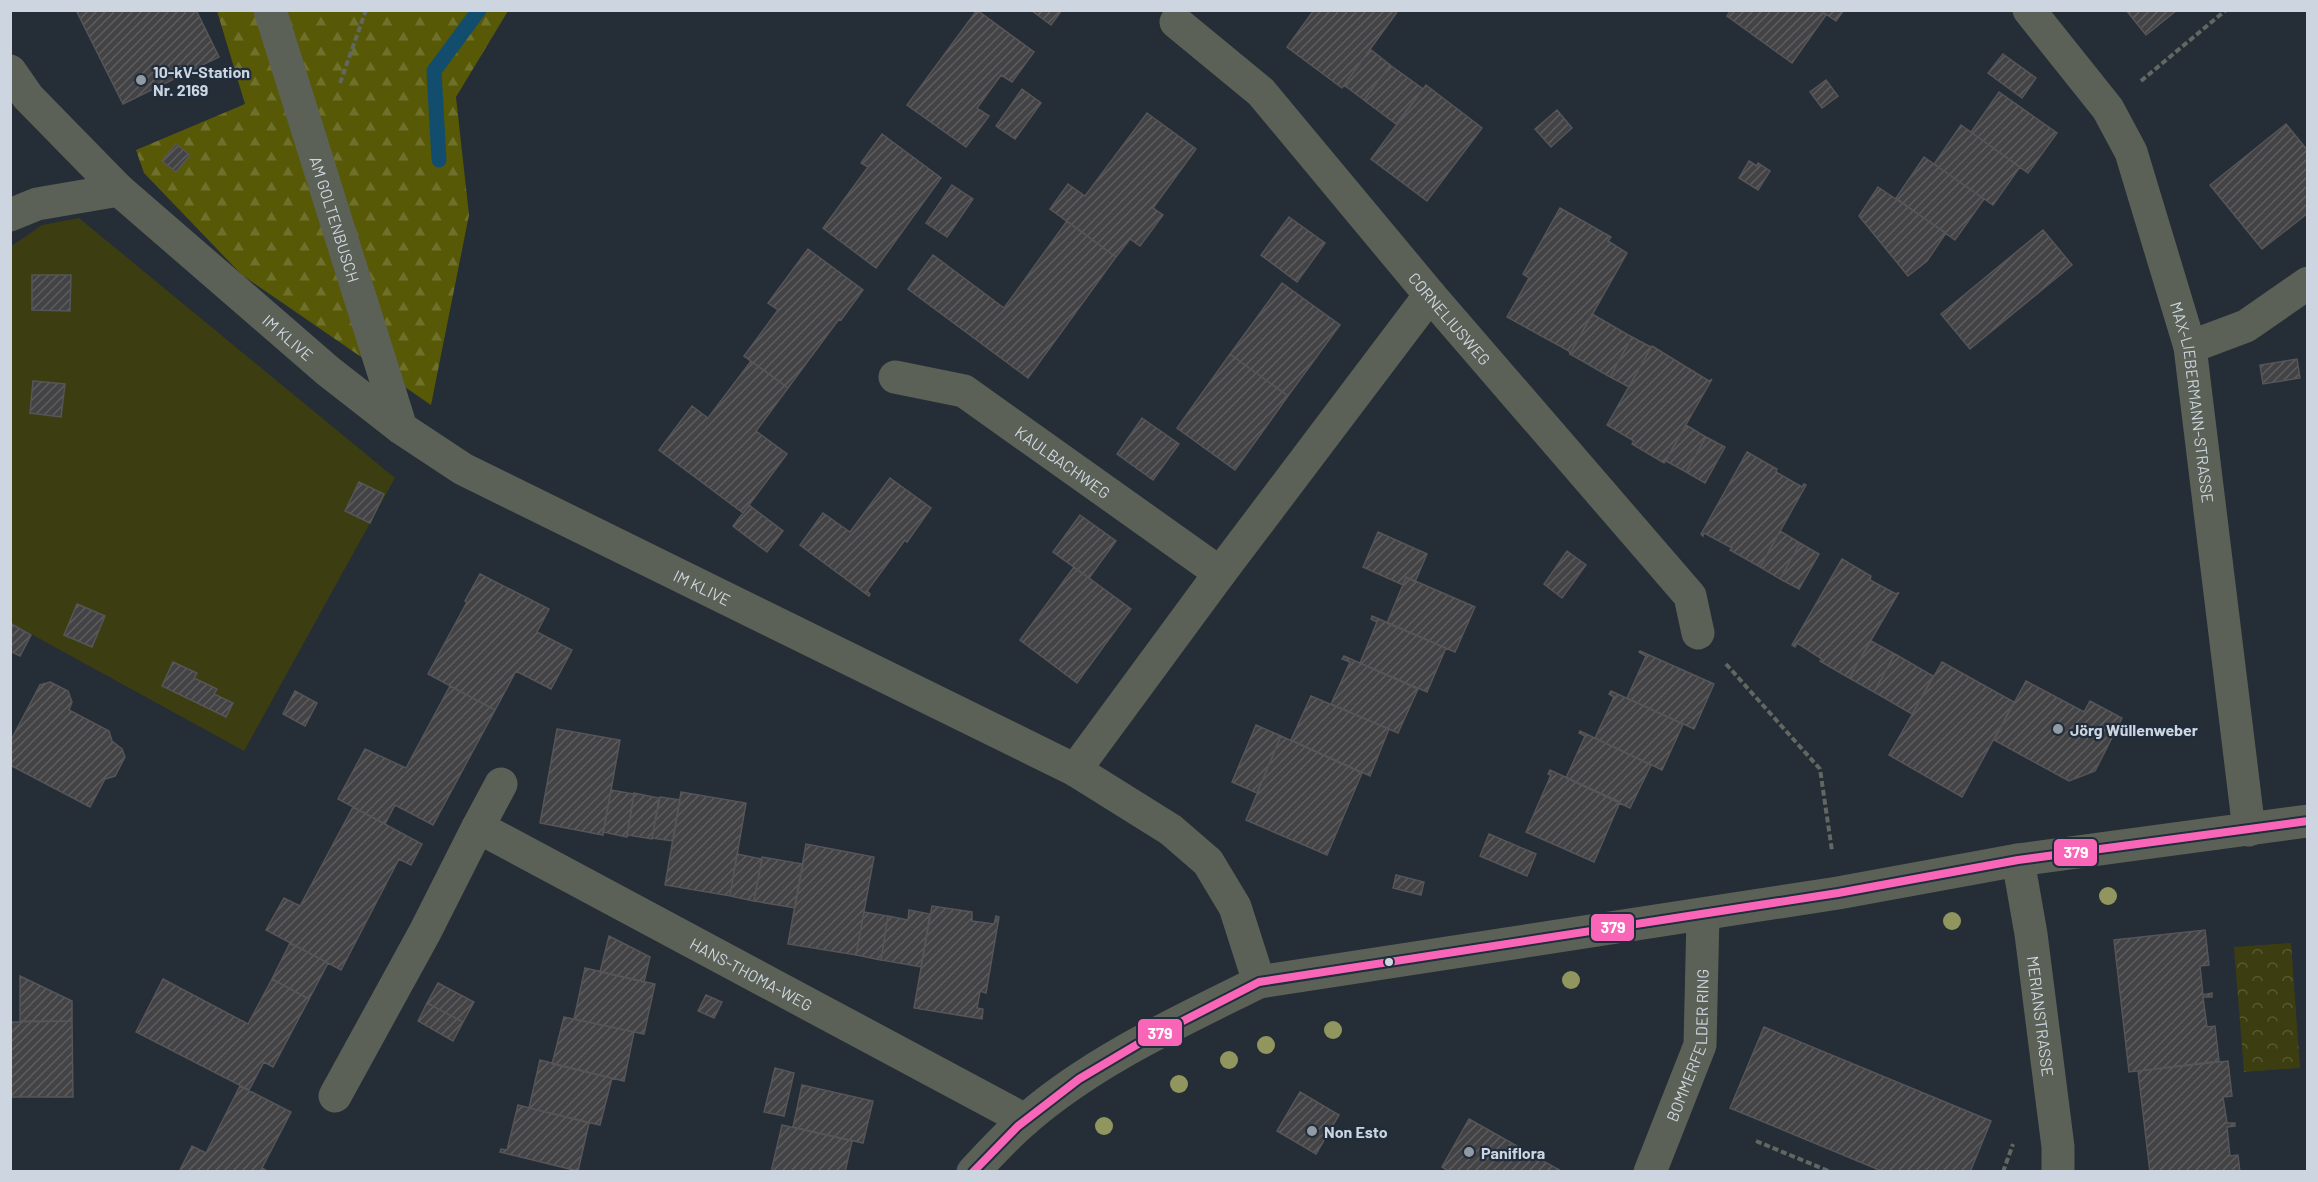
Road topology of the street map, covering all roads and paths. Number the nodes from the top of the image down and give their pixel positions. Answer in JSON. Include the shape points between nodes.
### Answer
{"nodes":[{"id":1,"x":270,"y":10,"type":"edge"},
{"id":2,"x":2029,"y":10,"type":"edge"},
{"id":3,"x":2226,"y":10,"type":"edge"},
{"id":4,"x":1176,"y":22,"type":"dead end"},
{"id":5,"x":10,"y":71,"type":"edge"},
{"id":6,"x":2108,"y":109,"type":"junction"},
{"id":7,"x":119,"y":190,"type":"junction"},
{"id":8,"x":10,"y":215,"type":"edge"},
{"id":9,"x":2307,"y":283,"type":"edge"},
{"id":10,"x":1430,"y":295,"type":"junction"},
{"id":11,"x":2190,"y":347,"type":"junction"},
{"id":12,"x":895,"y":377,"type":"dead end"},
{"id":13,"x":401,"y":428,"type":"junction"},
{"id":14,"x":1220,"y":573,"type":"junction"},
{"id":15,"x":1698,"y":633,"type":"joint"},
{"id":16,"x":1075,"y":770,"type":"junction"},
{"id":17,"x":501,"y":784,"type":"dead end"},
{"id":18,"x":2307,"y":821,"type":"edge"},
{"id":19,"x":478,"y":827,"type":"junction"},
{"id":20,"x":2248,"y":830,"type":"junction"},
{"id":21,"x":2018,"y":860,"type":"junction"},
{"id":22,"x":1838,"y":893,"type":"junction"},
{"id":23,"x":1703,"y":915,"type":"junction"},
{"id":24,"x":1259,"y":982,"type":"junction"},
{"id":25,"x":335,"y":1096,"type":"dead end"},
{"id":26,"x":1025,"y":1120,"type":"junction"},
{"id":27,"x":1756,"y":1141,"type":"dead end"},
{"id":28,"x":973,"y":1172,"type":"edge"},
{"id":29,"x":1650,"y":1172,"type":"edge"},
{"id":30,"x":1831,"y":1172,"type":"edge"},
{"id":31,"x":2058,"y":1172,"type":"edge"}],
"edges":[{"from":1,"to":13,"type":"street","name":"AM GOLTENBUSCH"},
{"from":2,"to":6,"type":"street","name":"MAX-LIEBERMANN-STRASSE"},
{"from":3,"to":6,"type":"path"},
{"from":4,"to":10,"type":"street","name":"CORNELIUSWEG","via":[[1261,92]]},
{"from":5,"to":7,"type":"street","name":"IM KLIVE","via":[[28,97]]},
{"from":6,"to":11,"type":"street","name":"MAX-LIEBERMANN-STRASSE","via":[[2131,152]]},
{"from":7,"to":8,"type":"street","via":[[37,204]]},
{"from":7,"to":13,"type":"street","name":"IM KLIVE","via":[[328,371]]},
{"from":9,"to":11,"type":"street","via":[[2246,326]]},
{"from":10,"to":14,"type":"street"},
{"from":10,"to":15,"type":"street","name":"CORNELIUSWEG","via":[[1690,596]]},
{"from":11,"to":20,"type":"street","name":"MAX-LIEBERMANN-STRASSE"},
{"from":12,"to":14,"type":"street","name":"KAULBACHWEG","via":[[964,391]]},
{"from":13,"to":16,"type":"street","name":"IM KLIVE","via":[[463,469]]},
{"from":14,"to":16,"type":"street"},
{"from":15,"to":22,"type":"path","via":[[1820,769]]},
{"from":16,"to":24,"type":"street","name":"IM KLIVE","via":[[1171,830],[1208,862],[1235,907]]},
{"from":17,"to":19,"type":"street"},
{"from":18,"to":20,"type":"street"},
{"from":19,"to":25,"type":"street"},
{"from":19,"to":26,"type":"street","name":"HANS-THOMA-WEG"},
{"from":20,"to":21,"type":"street"},
{"from":21,"to":22,"type":"street"},
{"from":21,"to":31,"type":"street","name":"MERIANSTRASSE","via":[[2034,957]]},
{"from":22,"to":23,"type":"street"},
{"from":23,"to":24,"type":"street"},
{"from":23,"to":29,"type":"street","name":"BOMMERFELDER RING","via":[[1700,1045]]},
{"from":24,"to":26,"type":"street","via":[[1114,1057]]},
{"from":26,"to":28,"type":"street"},
{"from":27,"to":30,"type":"path"}]}
